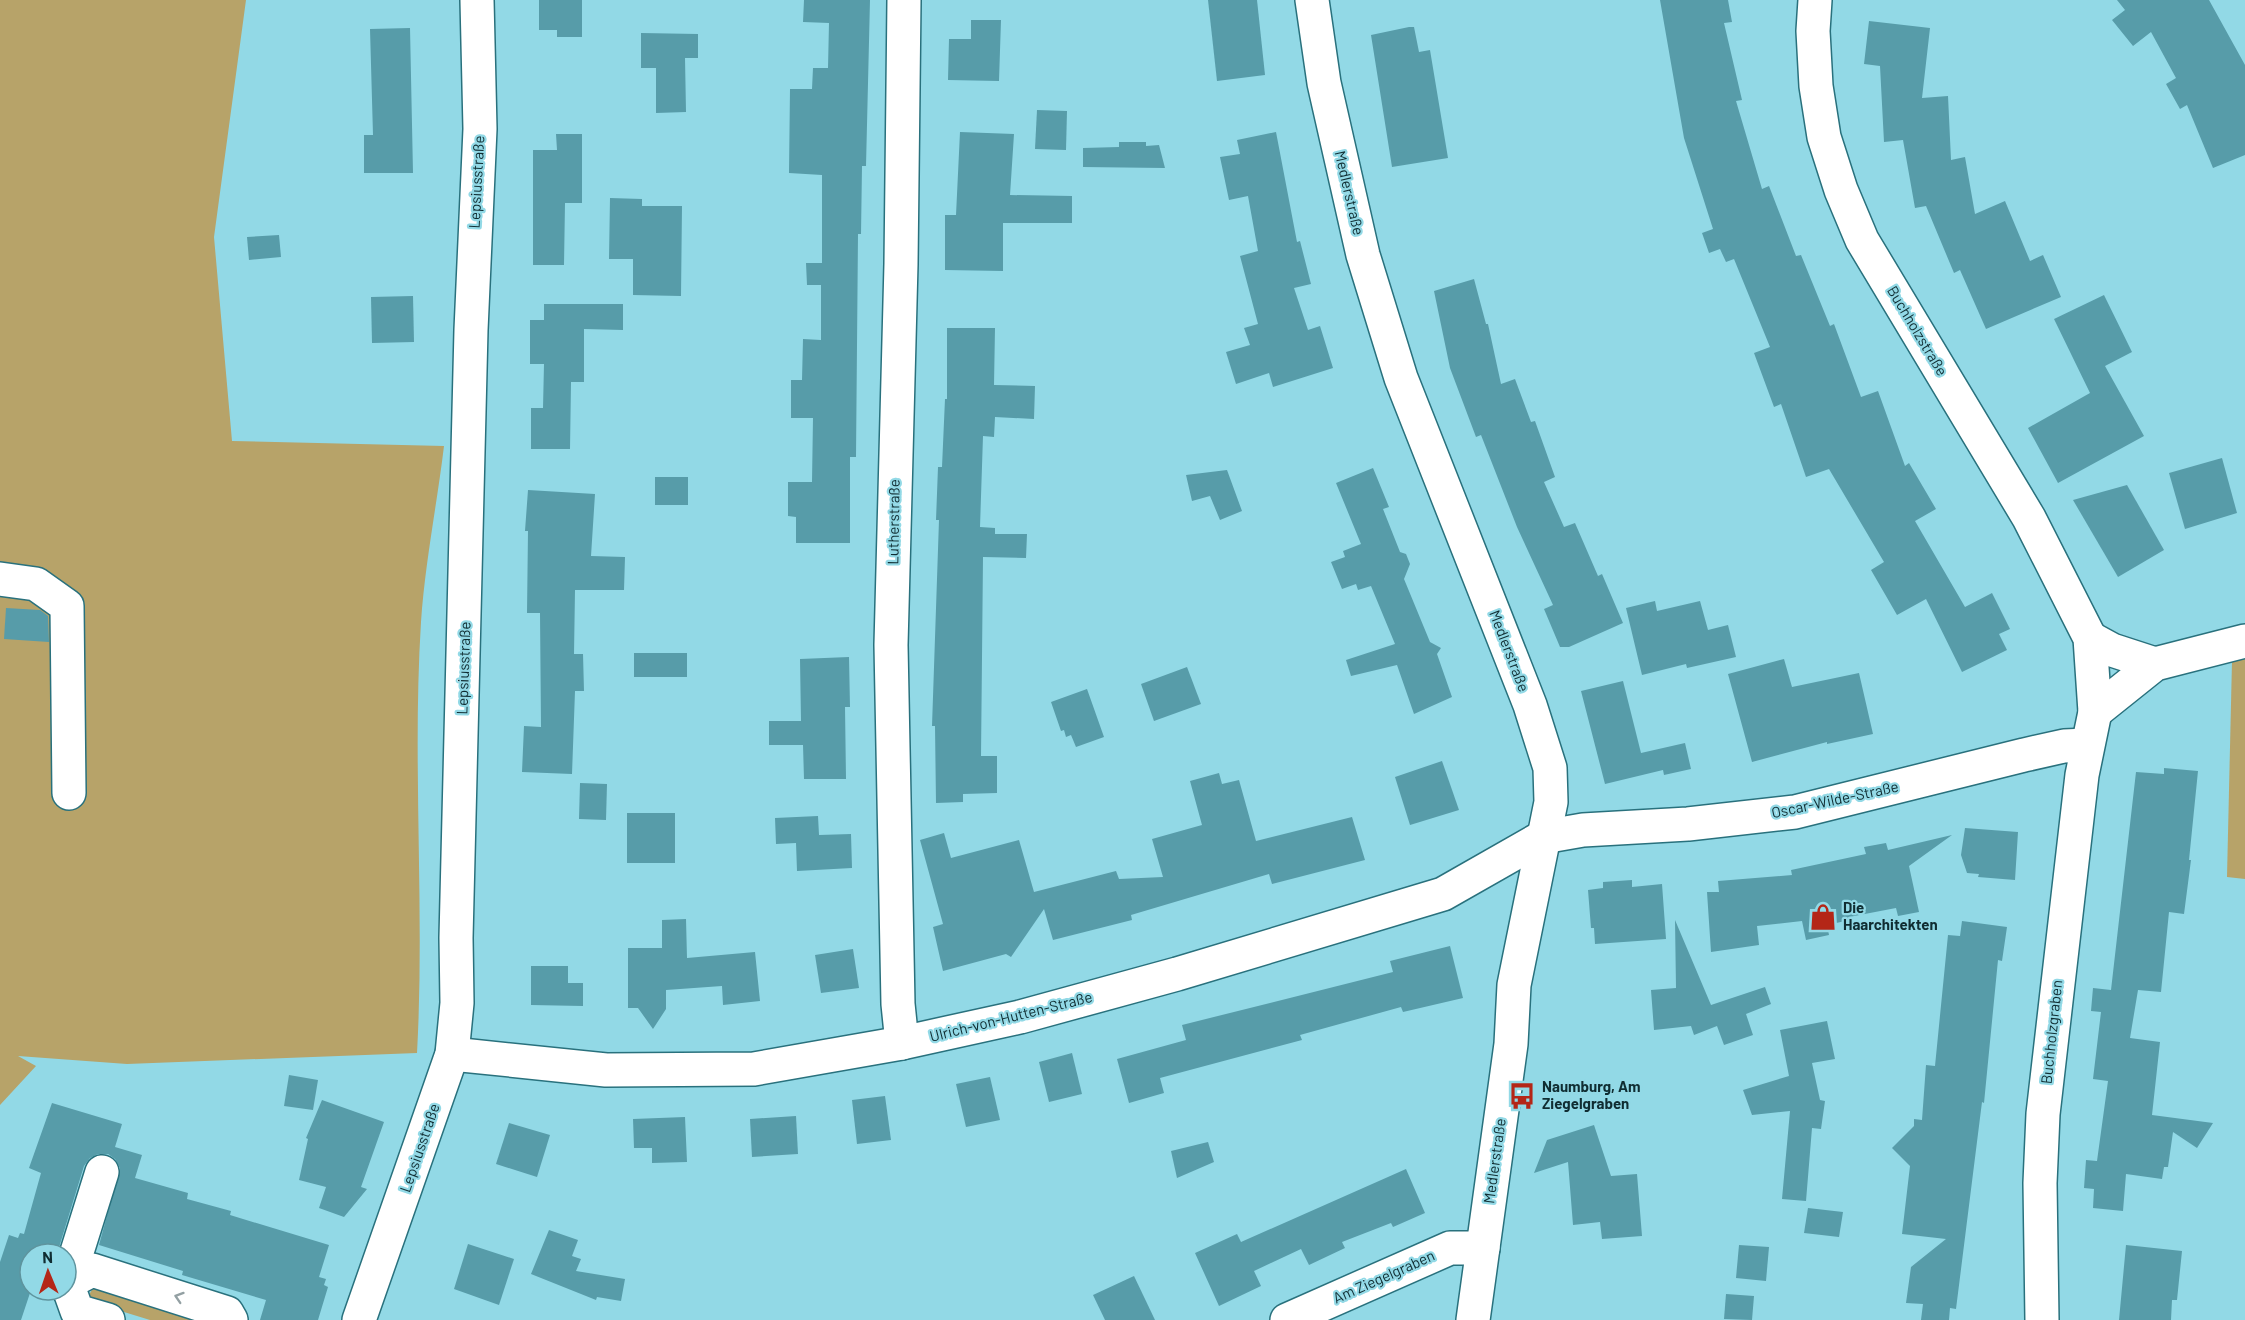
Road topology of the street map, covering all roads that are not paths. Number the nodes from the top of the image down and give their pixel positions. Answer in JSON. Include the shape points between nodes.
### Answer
{"nodes":[{"id":1,"x":477,"y":0,"type":"edge"},
{"id":2,"x":904,"y":0,"type":"edge"},
{"id":3,"x":1312,"y":0,"type":"edge"},
{"id":4,"x":1815,"y":0,"type":"edge"},
{"id":5,"x":0,"y":579,"type":"edge"},
{"id":6,"x":2090,"y":638,"type":"junction"},
{"id":7,"x":2245,"y":641,"type":"edge"},
{"id":8,"x":2155,"y":664,"type":"junction"},
{"id":9,"x":2095,"y":712,"type":"junction"},
{"id":10,"x":2087,"y":745,"type":"junction"},
{"id":11,"x":69,"y":793,"type":"dead end"},
{"id":12,"x":1544,"y":837,"type":"junction"},
{"id":13,"x":902,"y":1043,"type":"junction"},
{"id":14,"x":452,"y":1054,"type":"junction"},
{"id":15,"x":102,"y":1172,"type":"dead end"},
{"id":16,"x":1483,"y":1248,"type":"junction"},
{"id":17,"x":78,"y":1249,"type":"edge"},
{"id":18,"x":78,"y":1279,"type":"edge"},
{"id":19,"x":61,"y":1302,"type":"edge"},
{"id":20,"x":73,"y":1302,"type":"edge"},
{"id":21,"x":55,"y":1320,"type":"edge"},
{"id":22,"x":108,"y":1320,"type":"edge"},
{"id":23,"x":231,"y":1320,"type":"edge"},
{"id":24,"x":359,"y":1320,"type":"edge"},
{"id":25,"x":1287,"y":1320,"type":"edge"},
{"id":26,"x":1473,"y":1320,"type":"edge"},
{"id":27,"x":2042,"y":1320,"type":"edge"}],
"edges":[{"from":1,"to":14,"type":"street","name":"Lepsiusstraße","via":[[480,129],[471,330],[457,1003]]},
{"from":2,"to":13,"type":"street","name":"Lutherstraße","via":[[891,645]]},
{"from":3,"to":12,"type":"street","name":"Medlerstraße","via":[[1324,83],[1363,255],[1394,356],[1530,705],[1550,768],[1551,802]]},
{"from":4,"to":6,"type":"street","name":"Buchholzstraße","via":[[1816,86],[1824,137],[1840,190],[1862,240],[2029,518]]},
{"from":5,"to":11,"type":"street","via":[[36,584],[67,606]]},
{"from":6,"to":8,"type":"street"},
{"from":6,"to":9,"type":"street","name":"Buchholzstraße"},
{"from":7,"to":8,"type":"street"},
{"from":8,"to":9,"type":"street"},
{"from":9,"to":10,"type":"street","name":"Buchholzstraße"},
{"from":10,"to":12,"type":"street","name":"Oscar-Wilde-Straße","via":[[2024,754],[1795,812],[1583,830]]},
{"from":10,"to":27,"type":"street","name":"Buchholzgraben","via":[[2043,1114]]},
{"from":12,"to":13,"type":"street","name":"Ulrich-von-Hutten-Straße","via":[[1443,894],[1155,980],[1020,1017]]},
{"from":12,"to":16,"type":"street","name":"Medlerstraße","via":[[1514,986],[1511,1044]]},
{"from":13,"to":14,"type":"street","name":"Ulrich-von-Hutten-Straße","via":[[754,1069],[606,1070]]},
{"from":14,"to":24,"type":"street","name":"Lepsiusstraße"},
{"from":15,"to":17,"type":"street"},
{"from":16,"to":25,"type":"street","name":"Am Ziegelgraben","via":[[1450,1248]]},
{"from":16,"to":26,"type":"street","name":"Medlerstraße"},
{"from":23,"to":18,"type":"street","one_way":true,"via":[[227,1313],[92,1270]]},
{"from":19,"to":21,"type":"street"},
{"from":20,"to":22,"type":"street","via":[[77,1311]]}]}
